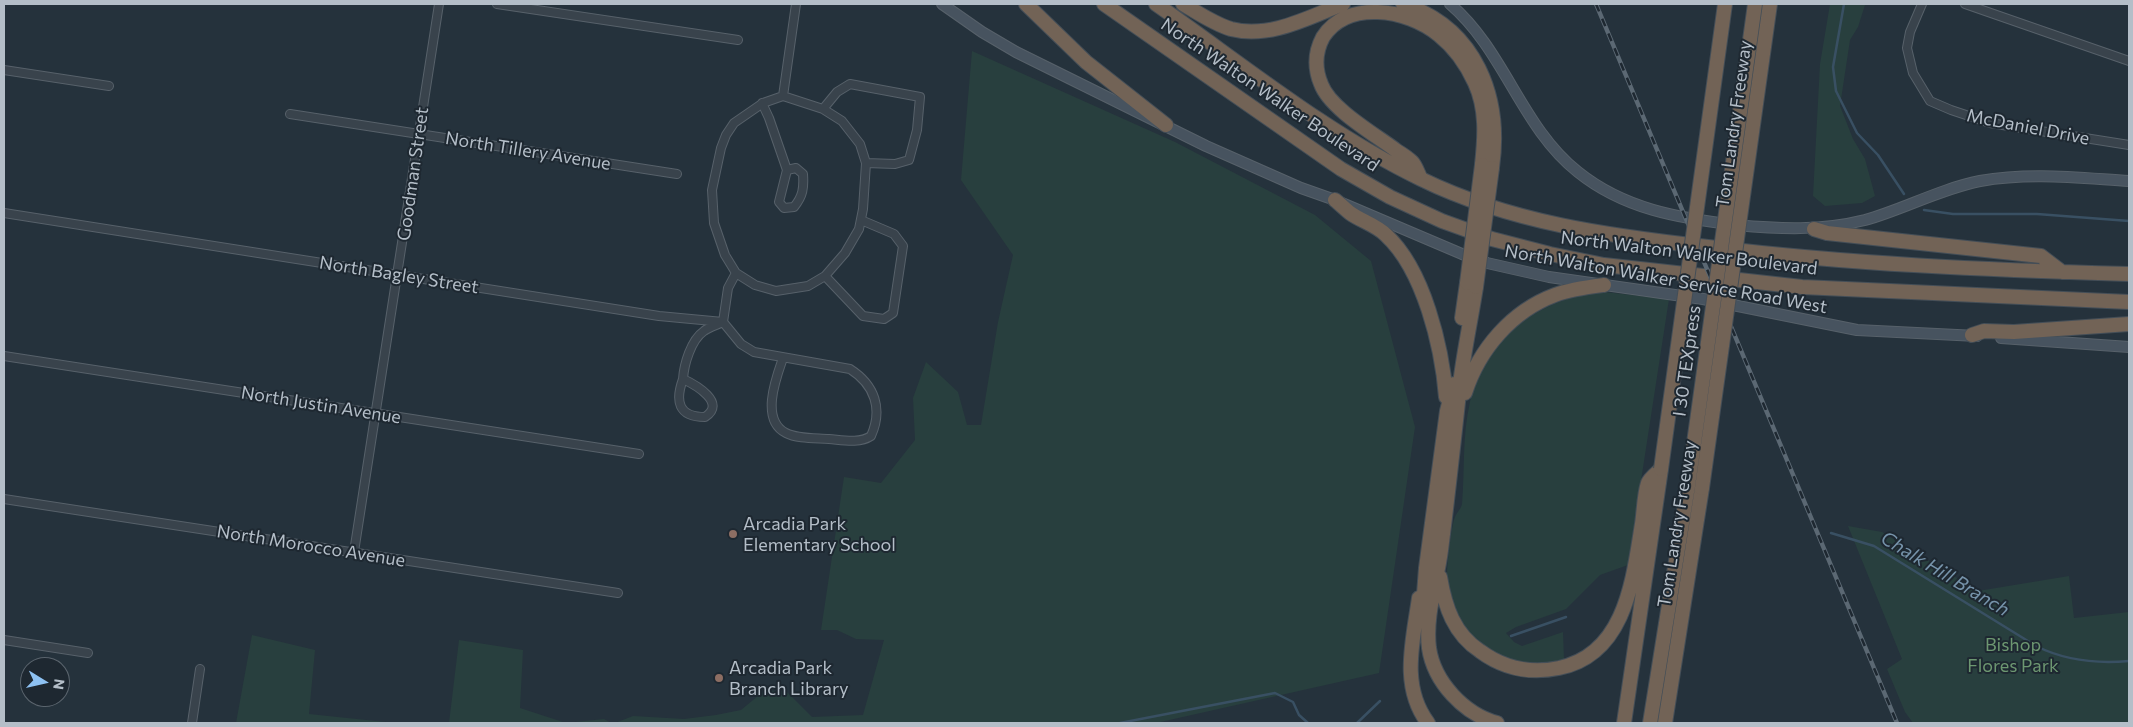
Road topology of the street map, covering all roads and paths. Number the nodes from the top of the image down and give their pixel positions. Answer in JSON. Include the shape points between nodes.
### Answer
{"nodes":[{"id":1,"x":439,"y":4,"type":"edge"},
{"id":2,"x":497,"y":4,"type":"edge"},
{"id":3,"x":796,"y":4,"type":"edge"},
{"id":4,"x":942,"y":4,"type":"edge"},
{"id":5,"x":1026,"y":4,"type":"edge"},
{"id":6,"x":1104,"y":4,"type":"edge"},
{"id":7,"x":1156,"y":4,"type":"edge"},
{"id":8,"x":1183,"y":4,"type":"edge"},
{"id":9,"x":1343,"y":4,"type":"edge"},
{"id":10,"x":1403,"y":4,"type":"edge"},
{"id":11,"x":1450,"y":4,"type":"edge"},
{"id":12,"x":1725,"y":4,"type":"edge"},
{"id":13,"x":1755,"y":4,"type":"edge"},
{"id":14,"x":1770,"y":4,"type":"edge"},
{"id":15,"x":1922,"y":4,"type":"edge"},
{"id":16,"x":1965,"y":4,"type":"edge"},
{"id":17,"x":738,"y":40,"type":"dead end"},
{"id":18,"x":2129,"y":61,"type":"edge"},
{"id":19,"x":4,"y":70,"type":"edge"},
{"id":20,"x":109,"y":86,"type":"dead end"},
{"id":21,"x":783,"y":96,"type":"junction"},
{"id":22,"x":762,"y":103,"type":"junction"},
{"id":23,"x":823,"y":109,"type":"junction"},
{"id":24,"x":290,"y":114,"type":"dead end"},
{"id":25,"x":1166,"y":126,"type":"junction"},
{"id":26,"x":419,"y":134,"type":"junction"},
{"id":27,"x":2129,"y":145,"type":"edge"},
{"id":28,"x":866,"y":163,"type":"junction"},
{"id":29,"x":1487,"y":166,"type":"junction"},
{"id":30,"x":787,"y":170,"type":"junction"},
{"id":31,"x":677,"y":174,"type":"dead end"},
{"id":32,"x":1420,"y":179,"type":"junction"},
{"id":33,"x":2129,"y":181,"type":"edge"},
{"id":34,"x":1335,"y":200,"type":"junction"},
{"id":35,"x":4,"y":213,"type":"edge"},
{"id":36,"x":860,"y":220,"type":"junction"},
{"id":37,"x":1814,"y":229,"type":"junction"},
{"id":38,"x":2062,"y":272,"type":"junction"},
{"id":39,"x":736,"y":273,"type":"junction"},
{"id":40,"x":398,"y":274,"type":"junction"},
{"id":41,"x":2129,"y":274,"type":"edge"},
{"id":42,"x":825,"y":276,"type":"junction"},
{"id":43,"x":1604,"y":285,"type":"junction"},
{"id":44,"x":2129,"y":302,"type":"edge"},
{"id":45,"x":723,"y":322,"type":"junction"},
{"id":46,"x":2129,"y":324,"type":"edge"},
{"id":47,"x":1972,"y":335,"type":"junction"},
{"id":48,"x":2129,"y":347,"type":"edge"},
{"id":49,"x":4,"y":356,"type":"edge"},
{"id":50,"x":783,"y":358,"type":"junction"},
{"id":51,"x":683,"y":379,"type":"junction"},
{"id":52,"x":1453,"y":412,"type":"junction"},
{"id":53,"x":376,"y":414,"type":"junction"},
{"id":54,"x":639,"y":454,"type":"dead end"},
{"id":55,"x":1656,"y":478,"type":"junction"},
{"id":56,"x":1695,"y":487,"type":"junction"},
{"id":57,"x":4,"y":499,"type":"edge"},
{"id":58,"x":354,"y":552,"type":"junction"},
{"id":59,"x":1432,"y":569,"type":"junction"},
{"id":60,"x":618,"y":593,"type":"dead end"},
{"id":61,"x":4,"y":640,"type":"edge"},
{"id":62,"x":88,"y":653,"type":"dead end"},
{"id":63,"x":200,"y":669,"type":"dead end"},
{"id":64,"x":192,"y":723,"type":"edge"},
{"id":65,"x":1428,"y":723,"type":"edge"},
{"id":66,"x":1476,"y":723,"type":"edge"},
{"id":67,"x":1497,"y":723,"type":"edge"},
{"id":68,"x":1624,"y":723,"type":"edge"},
{"id":69,"x":1650,"y":723,"type":"edge"},
{"id":70,"x":1665,"y":723,"type":"edge"}],
"edges":[{"from":1,"to":26,"type":"street","name":"Goodman Street"},
{"from":2,"to":17,"type":"street"},
{"from":3,"to":21,"type":"street"},
{"from":4,"to":25,"type":"main road","via":[[1016,52]]},
{"from":5,"to":25,"type":"highway","via":[[1086,62]]},
{"from":6,"to":44,"type":"highway","name":"North Walton Walker Boulevard","via":[[1341,169],[1390,197],[1492,239],[1604,264],[1802,287]]},
{"from":7,"to":32,"type":"highway","name":"North Walton Walker Boulevard","via":[[1316,117]]},
{"from":8,"to":9,"type":"highway","via":[[1232,29],[1250,31],[1287,26]]},
{"from":10,"to":29,"type":"highway","via":[[1425,13],[1456,36],[1479,69],[1487,88],[1495,127]]},
{"from":11,"to":37,"type":"main road","name":"North Walton Walker Boulevard","via":[[1478,32],[1540,133],[1563,158],[1597,186],[1620,199],[1670,216],[1761,227]]},
{"from":12,"to":55,"type":"highway","name":"Tom Landry Freeway","bridge":true},
{"from":13,"to":56,"type":"highway","name":"I 30 TEXpress","bridge":true},
{"from":14,"to":56,"type":"highway","name":"Tom Landry Freeway","bridge":true},
{"from":15,"to":27,"type":"street","name":"McDaniel Drive","via":[[1907,48],[1913,73],[1930,101],[1990,123]]},
{"from":16,"to":18,"type":"street"},
{"from":19,"to":20,"type":"street"},
{"from":21,"to":22,"type":"street"},
{"from":21,"to":23,"type":"street"},
{"from":22,"to":30,"type":"street"},
{"from":22,"to":39,"type":"street","via":[[734,123],[726,135],[712,190],[714,222],[725,255]]},
{"from":23,"to":28,"type":"street","via":[[842,121],[860,144]]},
{"from":23,"to":28,"type":"street","via":[[837,92],[850,84],[920,97],[909,160],[895,164]]},
{"from":24,"to":26,"type":"street","name":"North Tillery Avenue"},
{"from":25,"to":34,"type":"main road","name":"North Walton Walker Service Road West","via":[[1252,168]]},
{"from":26,"to":31,"type":"street","name":"North Tillery Avenue"},
{"from":26,"to":40,"type":"street","name":"Goodman Street"},
{"from":28,"to":36,"type":"street"},
{"from":29,"to":32,"type":"highway","via":[[1481,102],[1475,83],[1453,49],[1439,35],[1405,15],[1374,8],[1346,13],[1328,28],[1318,46],[1317,74],[1322,87],[1345,112],[1413,162]]},
{"from":29,"to":52,"type":"highway","bridge":true,"via":[[1454,383]]},
{"from":30,"to":30,"type":"street","via":[[778,202],[784,208],[794,207],[802,196],[804,184],[803,174],[796,168]]},
{"from":32,"to":38,"type":"highway","name":"North Walton Walker Boulevard","via":[[1471,201],[1519,216],[1619,236],[1810,258]]},
{"from":33,"to":37,"type":"main road","name":"North Walton Walker Boulevard","via":[[2029,175],[2006,177],[1957,186],[1866,219]]},
{"from":34,"to":43,"type":"main road","name":"North Walton Walker Service Road West","via":[[1487,263]]},
{"from":34,"to":52,"type":"highway","via":[[1349,213],[1384,233],[1413,270],[1439,346]]},
{"from":35,"to":40,"type":"street","name":"North Bagley Street"},
{"from":36,"to":42,"type":"street","via":[[852,242]]},
{"from":36,"to":42,"type":"street","via":[[894,234],[902,246],[893,313],[884,319],[863,316]]},
{"from":37,"to":38,"type":"highway","via":[[2041,256]]},
{"from":38,"to":41,"type":"highway","name":"North Walton Walker Boulevard"},
{"from":39,"to":42,"type":"street","via":[[755,285],[776,291],[808,286]]},
{"from":39,"to":45,"type":"street","via":[[728,288]]},
{"from":40,"to":45,"type":"street","name":"North Bagley Street","via":[[659,316]]},
{"from":40,"to":53,"type":"street","name":"Goodman Street"},
{"from":43,"to":47,"type":"main road","name":"North Walton Walker Service Road West","via":[[1703,299],[1857,330]]},
{"from":43,"to":52,"type":"highway","via":[[1557,294],[1513,320],[1499,334],[1473,372]]},
{"from":45,"to":50,"type":"street","via":[[741,344],[754,352]]},
{"from":45,"to":51,"type":"street","via":[[703,331],[684,366]]},
{"from":46,"to":47,"type":"highway","via":[[1984,331]]},
{"from":47,"to":48,"type":"main road","name":"North Walton Walker Service Road West"},
{"from":49,"to":53,"type":"street","name":"North Justin Avenue"},
{"from":50,"to":50,"type":"street","via":[[772,397],[772,410],[780,429],[788,434],[818,438],[858,440],[871,436],[876,425],[876,401],[870,386],[860,375],[850,369]]},
{"from":51,"to":51,"type":"street","via":[[679,404],[692,416],[705,417],[712,410],[710,396]]},
{"from":52,"to":59,"type":"highway"},
{"from":53,"to":54,"type":"street","name":"North Justin Avenue"},
{"from":53,"to":58,"type":"street","name":"Goodman Street"},
{"from":55,"to":59,"type":"highway","via":[[1632,583],[1620,618],[1589,654],[1565,666],[1550,670],[1519,669],[1504,665],[1474,648],[1452,620]]},
{"from":55,"to":68,"type":"highway","name":"Tom Landry Freeway"},
{"from":56,"to":69,"type":"highway","name":"I 30 TEXpress"},
{"from":56,"to":70,"type":"highway","name":"Tom Landry Freeway"},
{"from":57,"to":58,"type":"street","name":"North Morocco Avenue"},
{"from":58,"to":60,"type":"street","name":"North Morocco Avenue"},
{"from":59,"to":65,"type":"highway","via":[[1419,598],[1410,660],[1410,676],[1418,706]]},
{"from":59,"to":66,"type":"highway","via":[[1420,639],[1423,661],[1445,700]]},
{"from":59,"to":67,"type":"highway","via":[[1429,648],[1434,664],[1457,699],[1473,712]]},
{"from":61,"to":62,"type":"street"},
{"from":63,"to":64,"type":"street"}]}
